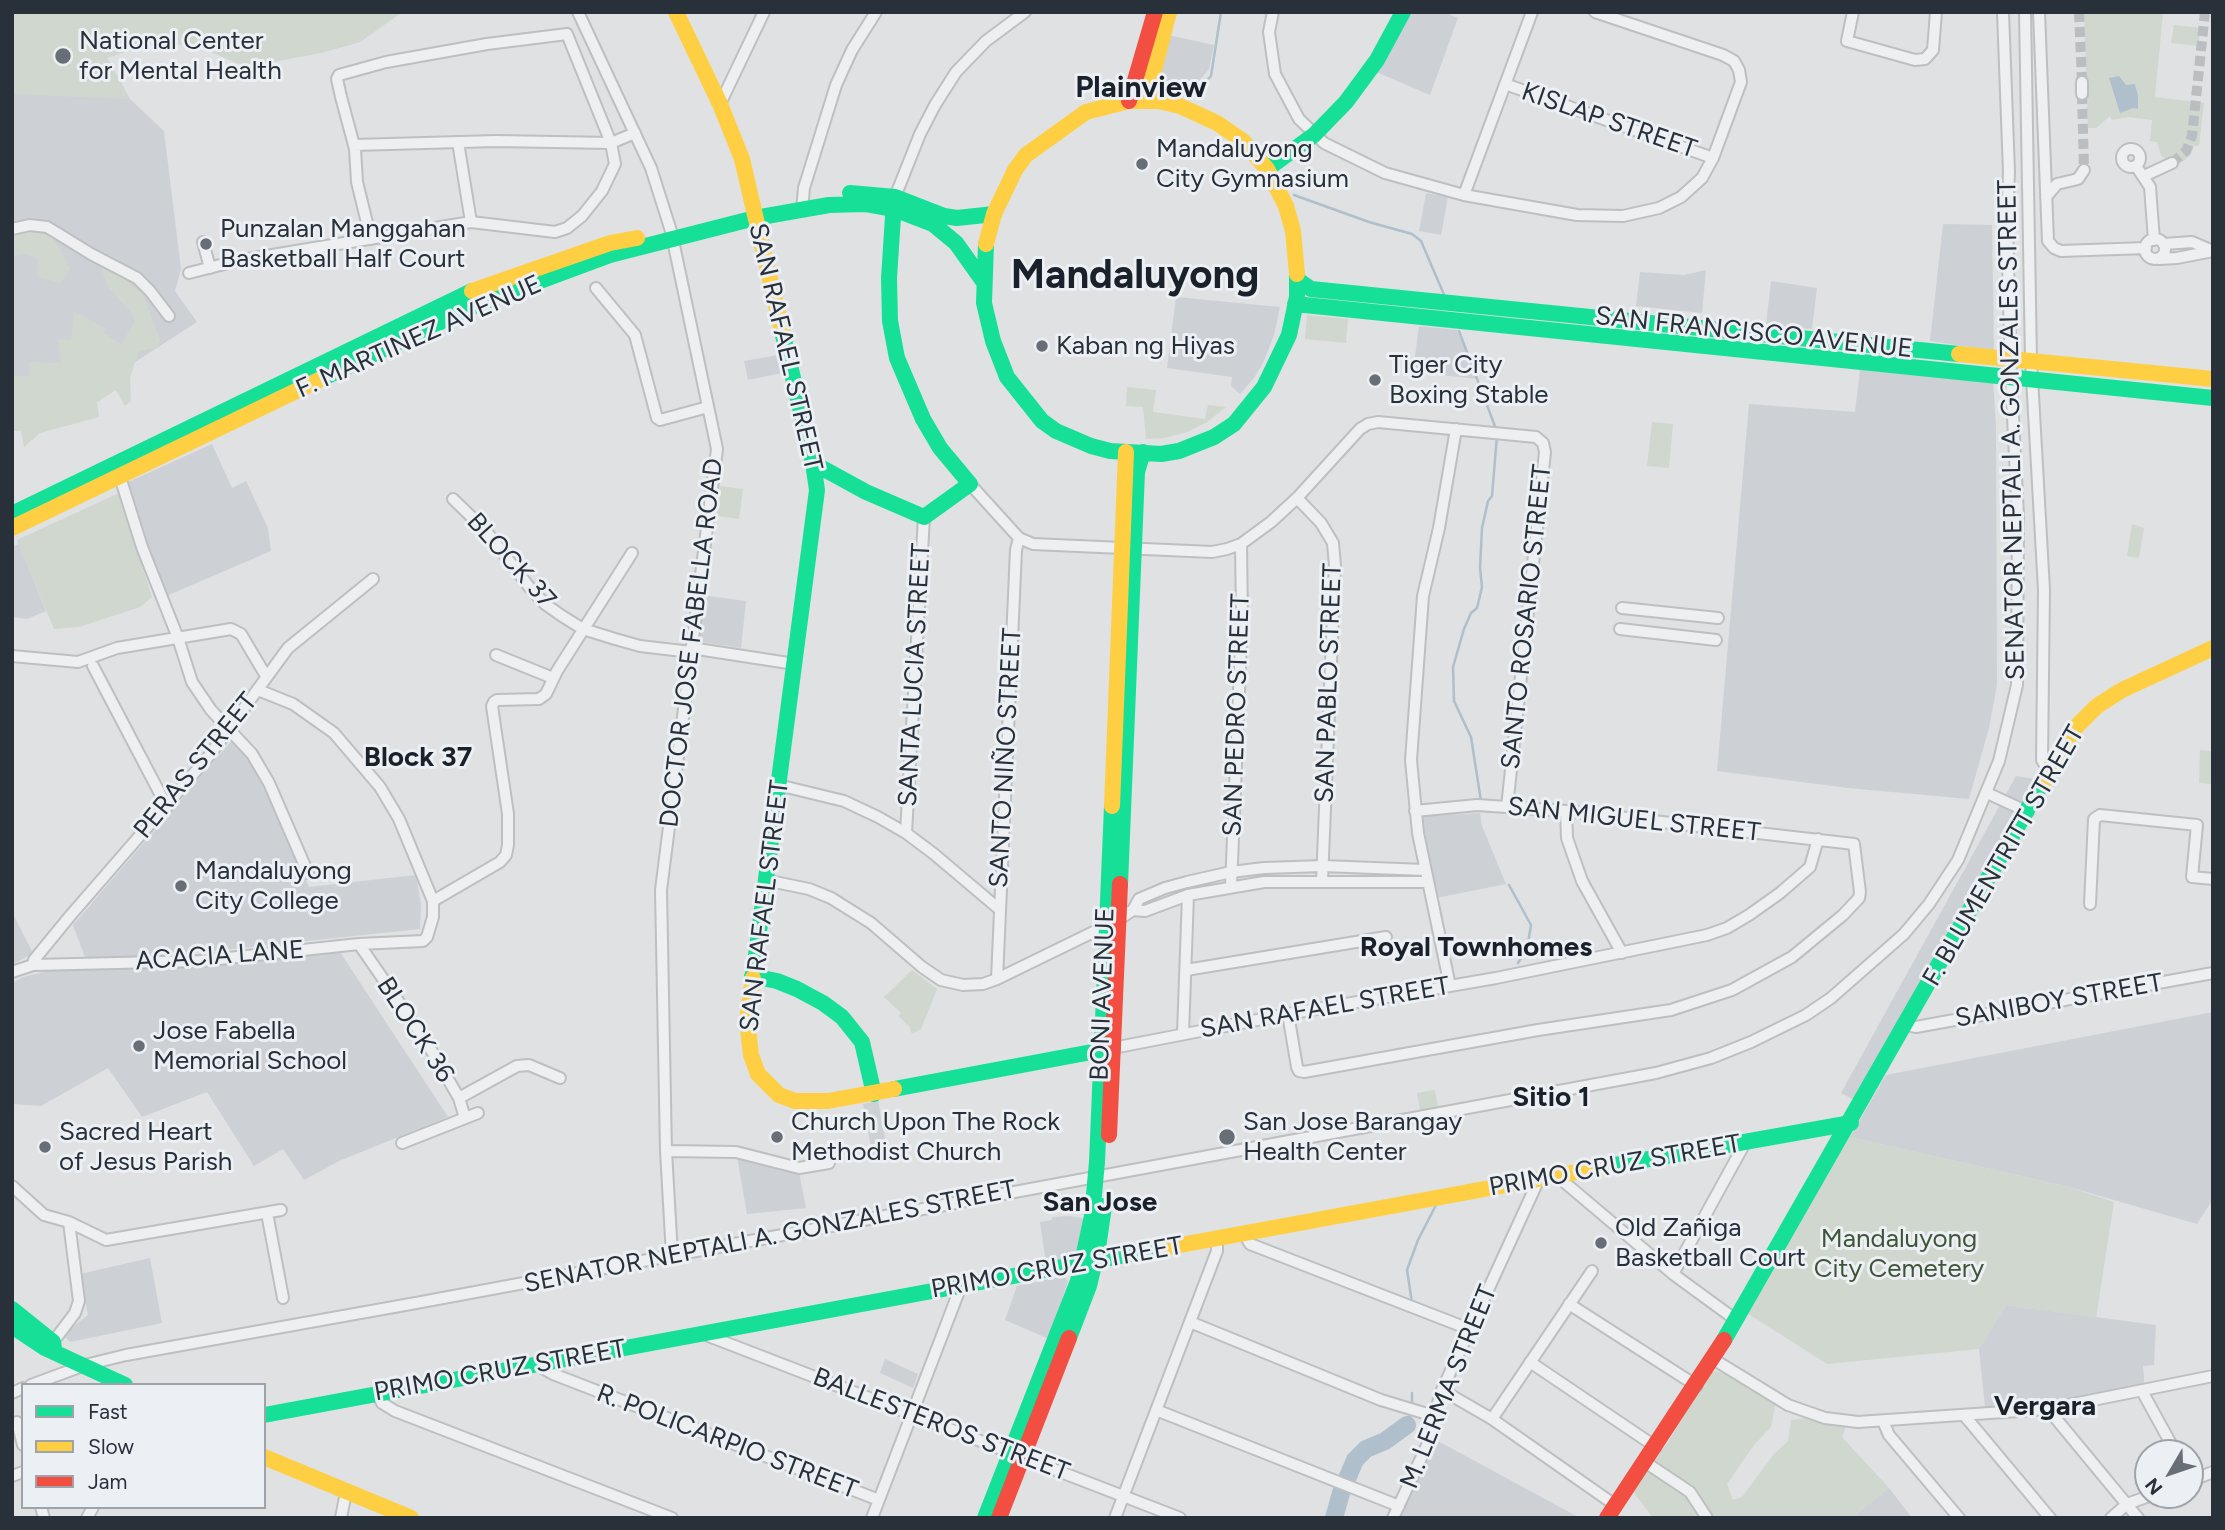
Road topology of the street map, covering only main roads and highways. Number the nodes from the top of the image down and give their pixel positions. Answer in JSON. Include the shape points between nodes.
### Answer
{"nodes":[{"id":1,"x":676,"y":12,"type":"edge"},
{"id":2,"x":1155,"y":12,"type":"edge"},
{"id":3,"x":1169,"y":12,"type":"edge"},
{"id":4,"x":1403,"y":12,"type":"edge"},
{"id":5,"x":1129,"y":101,"type":"junction"},
{"id":6,"x":1146,"y":101,"type":"junction"},
{"id":7,"x":1267,"y":169,"type":"junction"},
{"id":8,"x":894,"y":203,"type":"junction"},
{"id":9,"x":755,"y":214,"type":"junction"},
{"id":10,"x":994,"y":214,"type":"junction"},
{"id":11,"x":983,"y":281,"type":"junction"},
{"id":12,"x":1298,"y":281,"type":"junction"},
{"id":13,"x":1296,"y":304,"type":"junction"},
{"id":14,"x":2213,"y":379,"type":"edge"},
{"id":15,"x":2213,"y":398,"type":"edge"},
{"id":16,"x":1126,"y":452,"type":"junction"},
{"id":17,"x":1143,"y":453,"type":"junction"},
{"id":18,"x":813,"y":463,"type":"junction"},
{"id":19,"x":114,"y":475,"type":"junction"},
{"id":20,"x":12,"y":514,"type":"edge"},
{"id":21,"x":12,"y":528,"type":"edge"},
{"id":22,"x":1127,"y":549,"type":"junction"},
{"id":23,"x":2213,"y":648,"type":"edge"},
{"id":24,"x":752,"y":976,"type":"junction"},
{"id":25,"x":1107,"y":1049,"type":"junction"},
{"id":26,"x":874,"y":1094,"type":"junction"},
{"id":27,"x":1851,"y":1123,"type":"junction"},
{"id":28,"x":1089,"y":1263,"type":"junction"},
{"id":29,"x":12,"y":1309,"type":"edge"},
{"id":30,"x":12,"y":1326,"type":"edge"},
{"id":31,"x":52,"y":1347,"type":"junction"},
{"id":32,"x":121,"y":1383,"type":"edge"},
{"id":33,"x":266,"y":1415,"type":"edge"},
{"id":34,"x":1016,"y":1454,"type":"junction"},
{"id":35,"x":266,"y":1458,"type":"edge"},
{"id":36,"x":1611,"y":1511,"type":"edge"},
{"id":37,"x":411,"y":1518,"type":"edge"},
{"id":38,"x":985,"y":1518,"type":"edge"},
{"id":39,"x":999,"y":1518,"type":"edge"}],
"edges":[{"from":1,"to":9,"type":"main road","name":"SAN RAFAEL STREET","via":[[742,159]]},
{"from":2,"to":5,"type":"main road"},
{"from":3,"to":6,"type":"main road"},
{"from":4,"to":7,"type":"main road","via":[[1377,60],[1346,102],[1314,135]]},
{"from":5,"to":6,"type":"main road"},
{"from":5,"to":10,"type":"main road","via":[[1086,112],[1026,155]]},
{"from":6,"to":7,"type":"main road","via":[[1173,104],[1217,123],[1243,141]]},
{"from":7,"to":12,"type":"main road","via":[[1293,231]]},
{"from":8,"to":9,"type":"main road","name":"F. MARTINEZ AVENUE","via":[[802,204]]},
{"from":8,"to":10,"type":"main road","name":"F. MARTINEZ AVENUE","via":[[944,216]]},
{"from":8,"to":11,"type":"main road","name":"F. MARTINEZ AVENUE","via":[[945,232]]},
{"from":8,"to":18,"type":"main road","via":[[889,278],[897,358],[923,419],[970,484],[924,517]]},
{"from":9,"to":18,"type":"main road","name":"SAN RAFAEL STREET"},
{"from":9,"to":19,"type":"main road","name":"F. MARTINEZ AVENUE","via":[[610,255],[478,304]]},
{"from":10,"to":11,"type":"main road"},
{"from":11,"to":16,"type":"main road","via":[[993,341],[1007,377],[1031,410],[1074,440]]},
{"from":12,"to":13,"type":"main road"},
{"from":12,"to":14,"type":"main road","name":"SAN FRANCISCO AVENUE","via":[[1311,289]]},
{"from":13,"to":15,"type":"main road","name":"SAN FRANCISCO AVENUE"},
{"from":13,"to":17,"type":"main road","via":[[1278,361],[1234,424],[1180,451]]},
{"from":16,"to":17,"type":"main road"},
{"from":16,"to":22,"type":"main road","name":"BONI AVENUE"},
{"from":17,"to":22,"type":"main road","name":"BONI AVENUE"},
{"from":18,"to":24,"type":"main road","name":"SAN RAFAEL STREET","via":[[817,491]]},
{"from":19,"to":20,"type":"main road","name":"F. MARTINEZ AVENUE"},
{"from":19,"to":21,"type":"main road","name":"F. MARTINEZ AVENUE"},
{"from":22,"to":25,"type":"main road","name":"BONI AVENUE"},
{"from":23,"to":27,"type":"main road","name":"F. BLUMENTRITT STREET","via":[[2122,690],[2096,706],[2076,727]]},
{"from":24,"to":26,"type":"main road","via":[[797,989],[842,1017],[862,1042]]},
{"from":24,"to":26,"type":"main road","name":"SAN RAFAEL STREET","via":[[748,1040],[758,1074],[769,1087],[795,1101]]},
{"from":25,"to":26,"type":"main road","name":"SAN RAFAEL STREET"},
{"from":25,"to":28,"type":"main road","name":"BONI AVENUE","via":[[1102,1176],[1092,1216]]},
{"from":27,"to":28,"type":"main road","name":"PRIMO CRUZ STREET"},
{"from":27,"to":36,"type":"main road","name":"F. BLUMENTRITT STREET","via":[[1697,1386]]},
{"from":28,"to":33,"type":"main road","name":"PRIMO CRUZ STREET"},
{"from":28,"to":34,"type":"main road","name":"BONI AVENUE","via":[[1078,1281]]},
{"from":29,"to":31,"type":"main road"},
{"from":30,"to":31,"type":"main road"},
{"from":31,"to":32,"type":"main road"},
{"from":34,"to":38,"type":"main road","name":"BONI AVENUE"},
{"from":34,"to":39,"type":"main road","name":"BONI AVENUE"},
{"from":35,"to":37,"type":"main road"}]}
